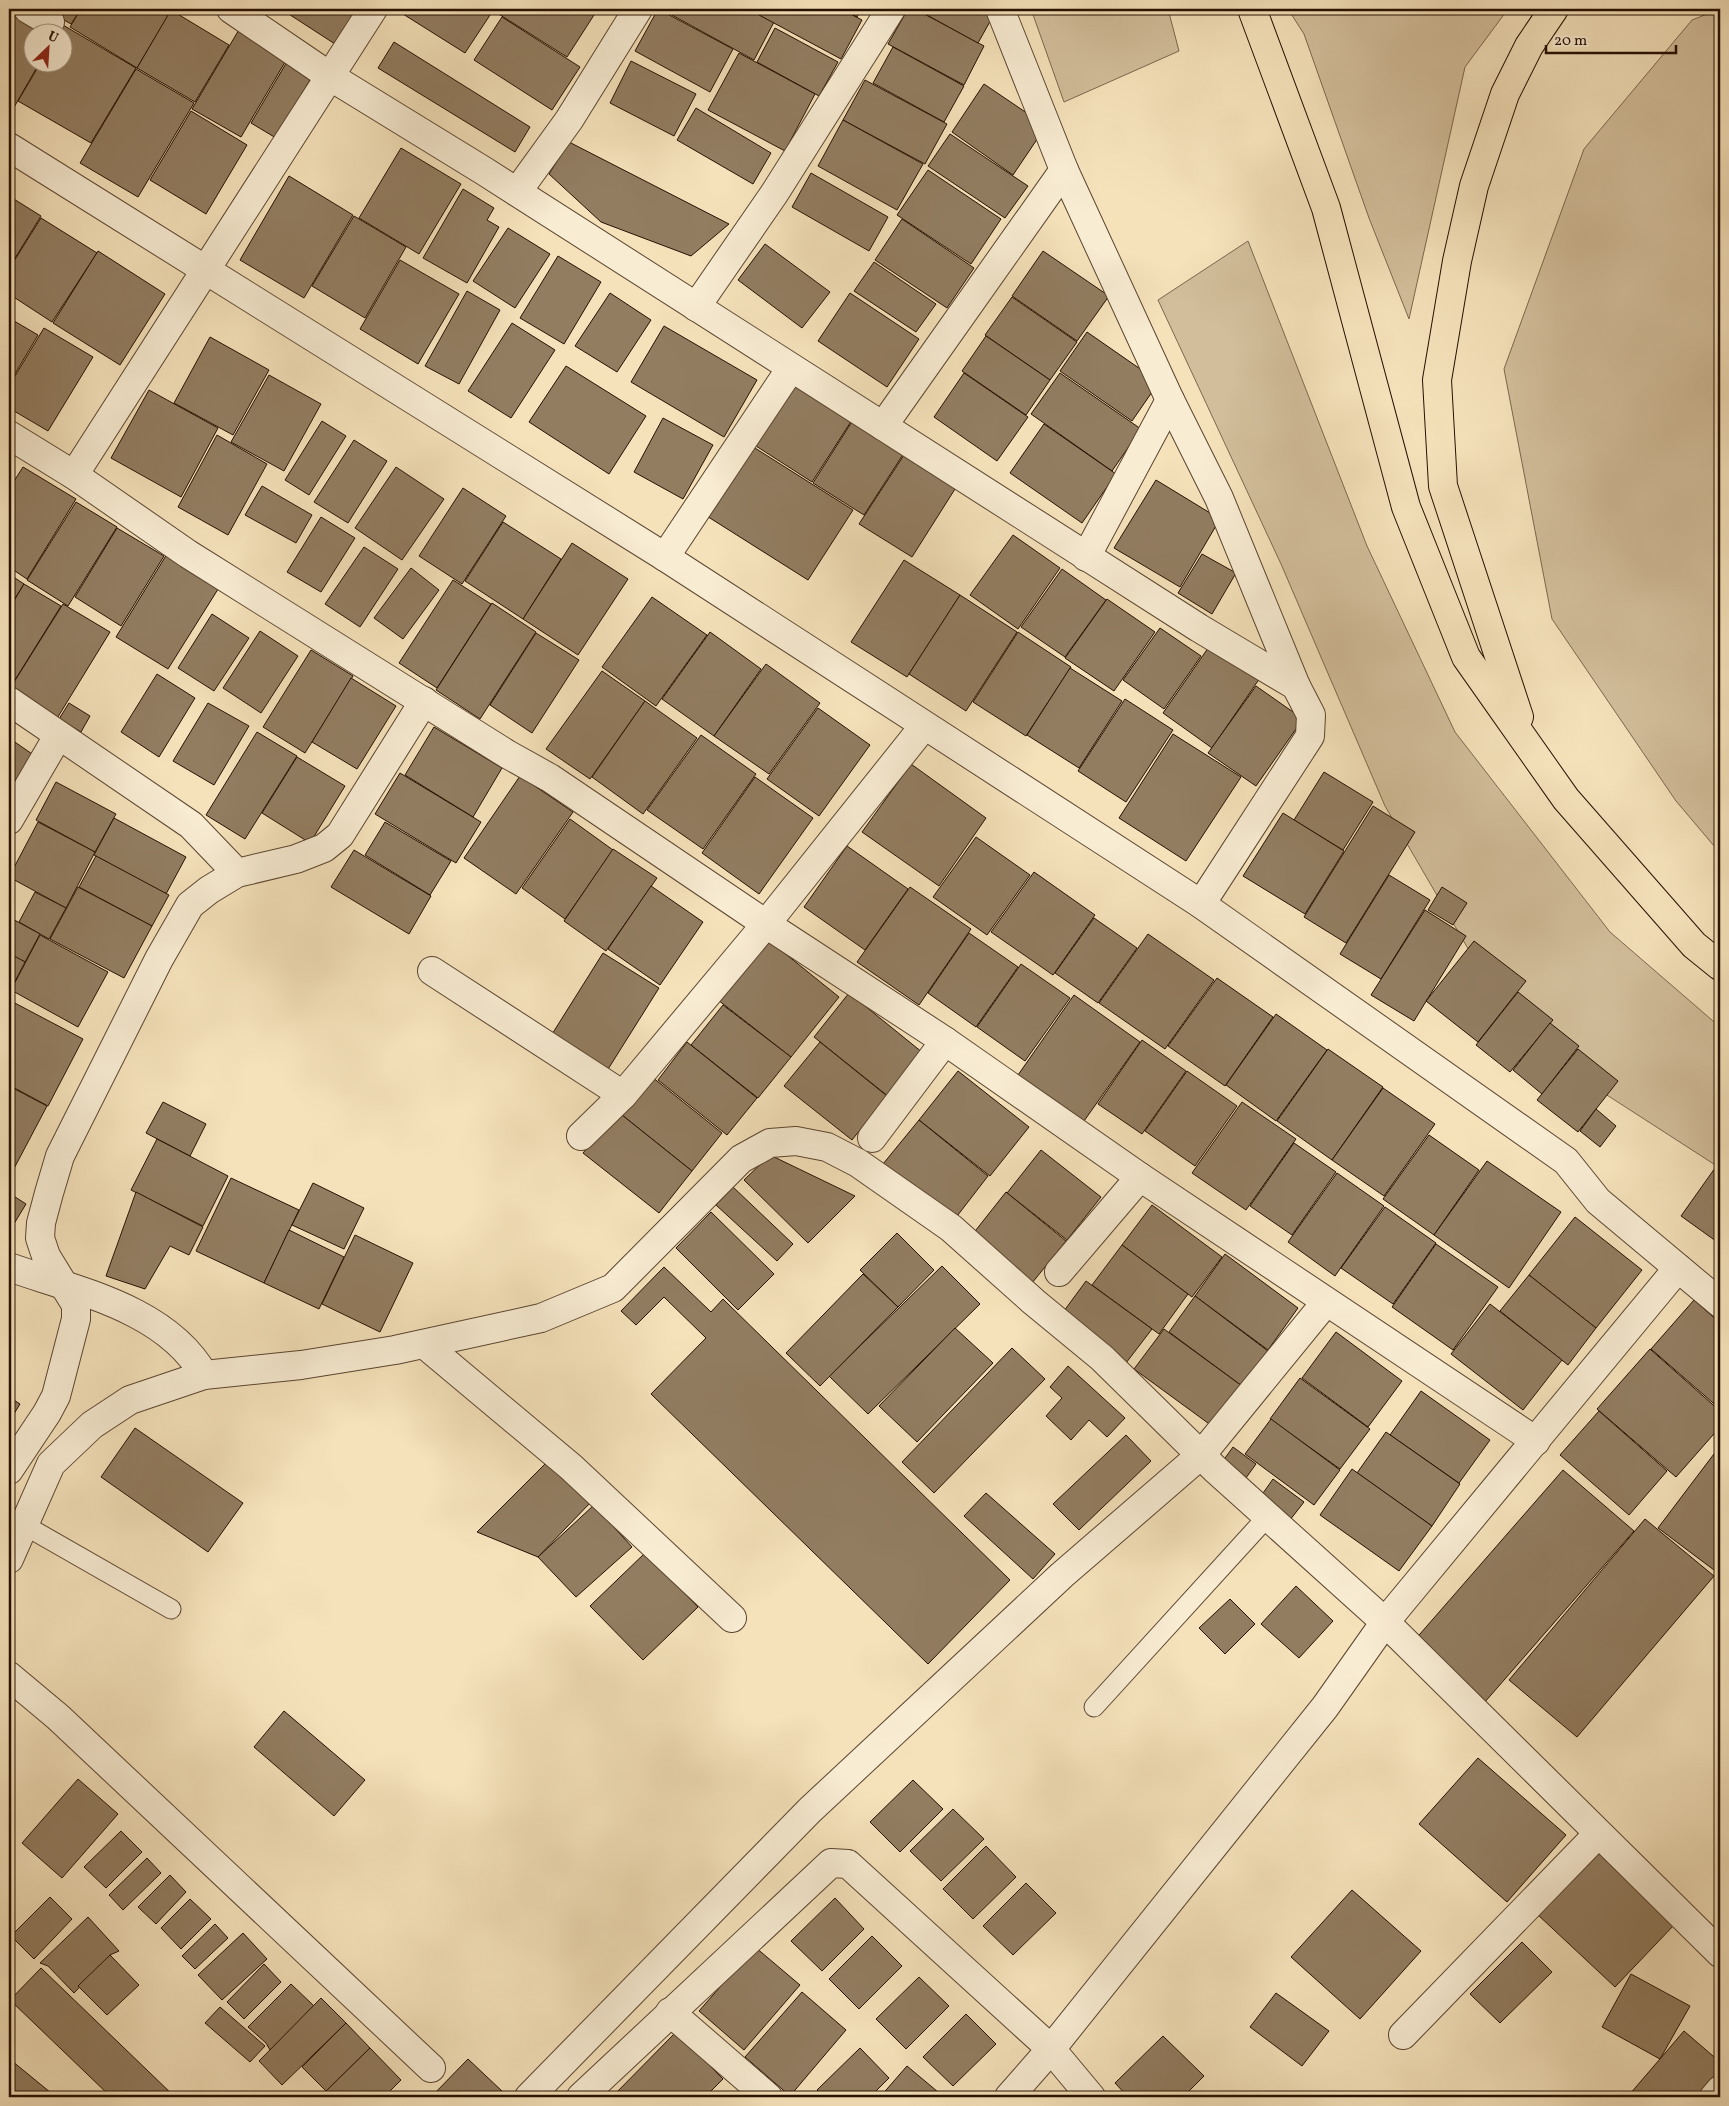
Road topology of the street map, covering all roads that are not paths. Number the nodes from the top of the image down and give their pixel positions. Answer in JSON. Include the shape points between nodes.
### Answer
{"nodes":[{"id":1,"x":231,"y":9,"type":"edge"},
{"id":2,"x":373,"y":9,"type":"edge"},
{"id":3,"x":638,"y":9,"type":"edge"},
{"id":4,"x":891,"y":9,"type":"edge"},
{"id":5,"x":1000,"y":9,"type":"edge"},
{"id":6,"x":1252,"y":9,"type":"edge"},
{"id":7,"x":1554,"y":9,"type":"edge"},
{"id":8,"x":331,"y":77,"type":"junction"},
{"id":9,"x":9,"y":146,"type":"edge"},
{"id":10,"x":1064,"y":170,"type":"junction"},
{"id":11,"x":517,"y":192,"type":"junction"},
{"id":12,"x":207,"y":270,"type":"junction"},
{"id":13,"x":696,"y":307,"type":"junction"},
{"id":14,"x":791,"y":368,"type":"junction"},
{"id":15,"x":1170,"y":400,"type":"junction"},
{"id":16,"x":884,"y":426,"type":"junction"},
{"id":17,"x":11,"y":442,"type":"edge"},
{"id":18,"x":74,"y":475,"type":"junction"},
{"id":19,"x":665,"y":557,"type":"junction"},
{"id":20,"x":1086,"y":557,"type":"junction"},
{"id":21,"x":1296,"y":686,"type":"junction"},
{"id":22,"x":9,"y":701,"type":"edge"},
{"id":23,"x":424,"y":701,"type":"junction"},
{"id":24,"x":924,"y":726,"type":"junction"},
{"id":25,"x":58,"y":736,"type":"junction"},
{"id":26,"x":1529,"y":747,"type":"junction"},
{"id":27,"x":9,"y":820,"type":"edge"},
{"id":28,"x":237,"y":873,"type":"junction"},
{"id":29,"x":1201,"y":904,"type":"junction"},
{"id":30,"x":766,"y":924,"type":"junction"},
{"id":31,"x":1720,"y":966,"type":"edge"},
{"id":32,"x":432,"y":971,"type":"dead end"},
{"id":33,"x":945,"y":1041,"type":"junction"},
{"id":34,"x":623,"y":1095,"type":"junction"},
{"id":35,"x":582,"y":1136,"type":"dead end"},
{"id":36,"x":872,"y":1138,"type":"dead end"},
{"id":37,"x":1140,"y":1177,"type":"junction"},
{"id":38,"x":9,"y":1267,"type":"edge"},
{"id":39,"x":1678,"y":1268,"type":"junction"},
{"id":40,"x":1059,"y":1272,"type":"dead end"},
{"id":41,"x":66,"y":1287,"type":"junction"},
{"id":42,"x":1326,"y":1302,"type":"junction"},
{"id":43,"x":1720,"y":1303,"type":"edge"},
{"id":44,"x":424,"y":1344,"type":"junction"},
{"id":45,"x":204,"y":1375,"type":"junction"},
{"id":46,"x":1536,"y":1441,"type":"junction"},
{"id":47,"x":1202,"y":1454,"type":"junction"},
{"id":48,"x":9,"y":1470,"type":"edge"},
{"id":49,"x":1268,"y":1516,"type":"junction"},
{"id":50,"x":24,"y":1525,"type":"junction"},
{"id":51,"x":9,"y":1559,"type":"edge"},
{"id":52,"x":171,"y":1609,"type":"dead end"},
{"id":53,"x":732,"y":1618,"type":"dead end"},
{"id":54,"x":1385,"y":1622,"type":"junction"},
{"id":55,"x":9,"y":1676,"type":"edge"},
{"id":56,"x":1094,"y":1707,"type":"dead end"},
{"id":57,"x":1598,"y":1834,"type":"junction"},
{"id":58,"x":1720,"y":1953,"type":"edge"},
{"id":59,"x":670,"y":2012,"type":"junction"},
{"id":60,"x":1403,"y":2035,"type":"dead end"},
{"id":61,"x":1051,"y":2049,"type":"junction"},
{"id":62,"x":431,"y":2068,"type":"dead end"},
{"id":63,"x":1720,"y":2090,"type":"edge"},
{"id":64,"x":529,"y":2097,"type":"edge"},
{"id":65,"x":581,"y":2097,"type":"edge"},
{"id":66,"x":768,"y":2097,"type":"edge"},
{"id":67,"x":1009,"y":2097,"type":"edge"},
{"id":68,"x":1092,"y":2097,"type":"edge"},
{"id":69,"x":1714,"y":2097,"type":"edge"}],
"edges":[{"from":1,"to":8,"type":"street"},
{"from":2,"to":8,"type":"street"},
{"from":3,"to":11,"type":"street","via":[[569,120]]},
{"from":4,"to":13,"type":"street","via":[[774,194]]},
{"from":5,"to":10,"type":"street"},
{"from":6,"to":26,"type":"highway","via":[[1326,208],[1406,507],[1466,657]]},
{"from":7,"to":26,"type":"highway","via":[[1528,46],[1506,94],[1474,186],[1457,261],[1437,380],[1443,486]]},
{"from":8,"to":11,"type":"street"},
{"from":8,"to":12,"type":"street"},
{"from":9,"to":12,"type":"street"},
{"from":10,"to":15,"type":"street"},
{"from":10,"to":16,"type":"street"},
{"from":11,"to":13,"type":"street"},
{"from":12,"to":18,"type":"street"},
{"from":12,"to":19,"type":"street"},
{"from":13,"to":14,"type":"street"},
{"from":14,"to":16,"type":"street"},
{"from":14,"to":19,"type":"street"},
{"from":15,"to":20,"type":"street"},
{"from":15,"to":21,"type":"street","via":[[1219,498]]},
{"from":16,"to":20,"type":"street"},
{"from":17,"to":18,"type":"street"},
{"from":18,"to":23,"type":"street","via":[[188,554]]},
{"from":19,"to":24,"type":"street"},
{"from":20,"to":21,"type":"street"},
{"from":21,"to":29,"type":"street","via":[[1311,715],[1310,736]]},
{"from":22,"to":25,"type":"street"},
{"from":23,"to":28,"type":"street","via":[[340,835],[324,848],[296,859]]},
{"from":23,"to":30,"type":"street","via":[[550,778]]},
{"from":24,"to":29,"type":"street"},
{"from":24,"to":30,"type":"street"},
{"from":25,"to":27,"type":"street"},
{"from":25,"to":28,"type":"street","via":[[191,825]]},
{"from":26,"to":31,"type":"highway","via":[[1613,855],[1694,945]]},
{"from":28,"to":41,"type":"street","via":[[190,904],[60,1156],[41,1223],[40,1238],[46,1256]]},
{"from":29,"to":39,"type":"street","via":[[1566,1161],[1598,1201]]},
{"from":30,"to":33,"type":"street"},
{"from":30,"to":34,"type":"street"},
{"from":32,"to":34,"type":"street"},
{"from":33,"to":36,"type":"street"},
{"from":33,"to":37,"type":"street"},
{"from":34,"to":35,"type":"street"},
{"from":37,"to":40,"type":"street"},
{"from":37,"to":42,"type":"street"},
{"from":38,"to":41,"type":"street"},
{"from":39,"to":43,"type":"street"},
{"from":39,"to":46,"type":"street"},
{"from":41,"to":45,"type":"street","via":[[109,1300],[159,1328],[184,1346]]},
{"from":41,"to":48,"type":"street","via":[[76,1305],[76,1319],[56,1396]]},
{"from":42,"to":46,"type":"street"},
{"from":42,"to":47,"type":"street"},
{"from":44,"to":45,"type":"street","via":[[301,1365]]},
{"from":44,"to":47,"type":"street","via":[[541,1318],[614,1288],[741,1159],[770,1144],[796,1141],[827,1147],[858,1163],[951,1228],[1102,1358]]},
{"from":44,"to":53,"type":"street","via":[[571,1467]]},
{"from":45,"to":50,"type":"street","via":[[130,1400],[92,1425],[51,1464]]},
{"from":46,"to":54,"type":"street"},
{"from":47,"to":49,"type":"street"},
{"from":47,"to":64,"type":"street","via":[[1062,1574],[810,1810]]},
{"from":49,"to":54,"type":"street"},
{"from":49,"to":56,"type":"lane"},
{"from":50,"to":51,"type":"street"},
{"from":50,"to":52,"type":"lane"},
{"from":54,"to":57,"type":"street"},
{"from":54,"to":61,"type":"street","via":[[1319,1715]]},
{"from":55,"to":62,"type":"street","via":[[58,1717]]},
{"from":57,"to":58,"type":"street"},
{"from":57,"to":60,"type":"street"},
{"from":59,"to":61,"type":"street","via":[[831,1862],[839,1862],[848,1864]]},
{"from":59,"to":65,"type":"street"},
{"from":59,"to":66,"type":"street"},
{"from":61,"to":67,"type":"street"},
{"from":61,"to":68,"type":"street"},
{"from":63,"to":69,"type":"street"}]}
